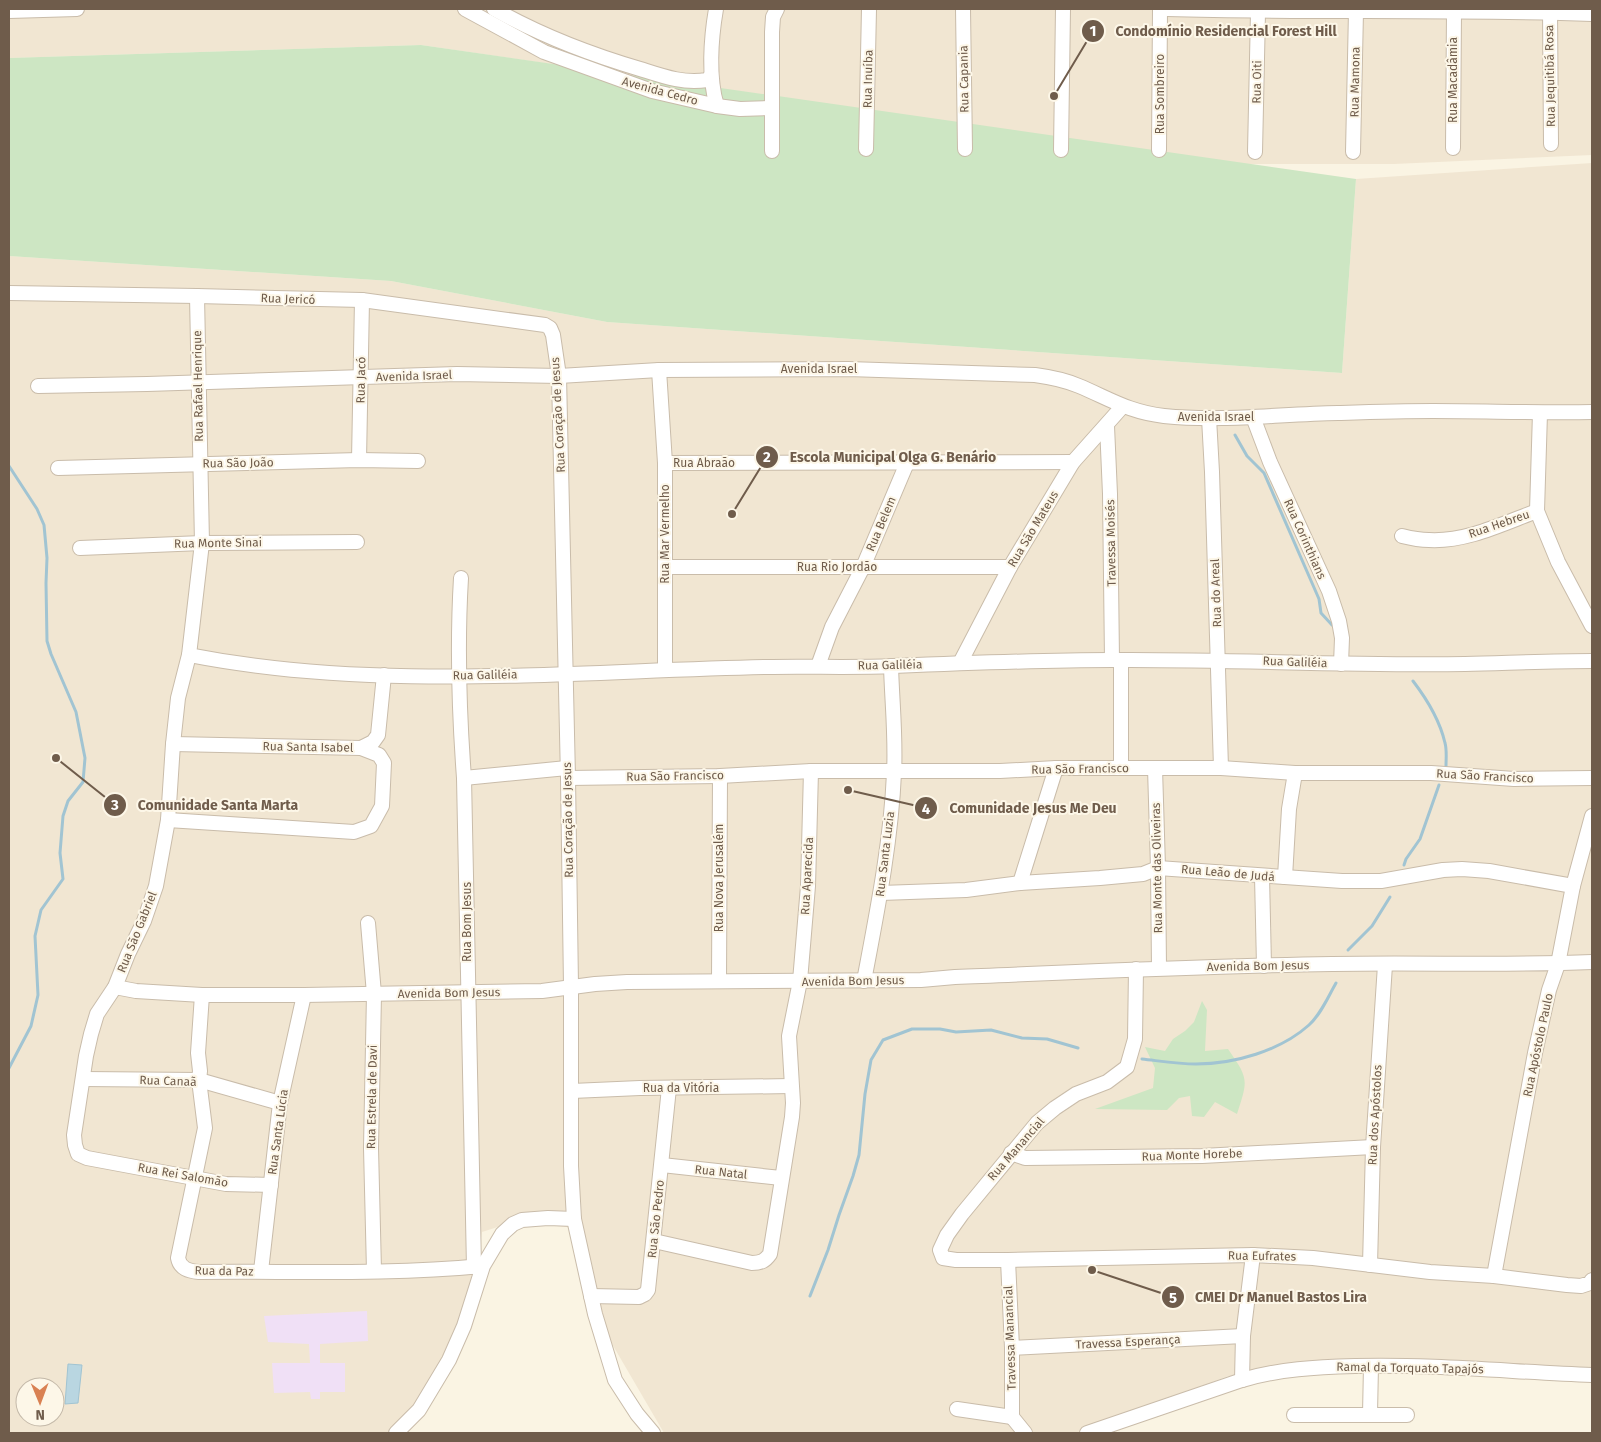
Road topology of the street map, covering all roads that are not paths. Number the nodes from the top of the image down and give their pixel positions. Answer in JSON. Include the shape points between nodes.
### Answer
{"nodes":[{"id":1,"x":77,"y":9,"type":"edge"},
{"id":2,"x":465,"y":9,"type":"edge"},
{"id":3,"x":494,"y":9,"type":"edge"},
{"id":4,"x":716,"y":9,"type":"edge"},
{"id":5,"x":869,"y":9,"type":"edge"},
{"id":6,"x":963,"y":9,"type":"edge"},
{"id":7,"x":1063,"y":9,"type":"edge"},
{"id":8,"x":1160,"y":9,"type":"edge"},
{"id":9,"x":1167,"y":9,"type":"edge"},
{"id":10,"x":775,"y":10,"type":"edge"},
{"id":11,"x":9,"y":11,"type":"edge"},
{"id":12,"x":1356,"y":11,"type":"junction"},
{"id":13,"x":1550,"y":11,"type":"edge"},
{"id":14,"x":1258,"y":12,"type":"junction"},
{"id":15,"x":1454,"y":12,"type":"junction"},
{"id":16,"x":1592,"y":14,"type":"edge"},
{"id":17,"x":533,"y":29,"type":"junction"},
{"id":18,"x":525,"y":42,"type":"junction"},
{"id":19,"x":711,"y":76,"type":"junction"},
{"id":20,"x":717,"y":106,"type":"junction"},
{"id":21,"x":771,"y":108,"type":"junction"},
{"id":22,"x":1551,"y":144,"type":"dead end"},
{"id":23,"x":1453,"y":148,"type":"dead end"},
{"id":24,"x":866,"y":149,"type":"dead end"},
{"id":25,"x":965,"y":149,"type":"dead end"},
{"id":26,"x":1061,"y":150,"type":"dead end"},
{"id":27,"x":1159,"y":150,"type":"dead end"},
{"id":28,"x":772,"y":151,"type":"dead end"},
{"id":29,"x":1255,"y":152,"type":"dead end"},
{"id":30,"x":1353,"y":152,"type":"dead end"},
{"id":31,"x":9,"y":293,"type":"edge"},
{"id":32,"x":197,"y":296,"type":"junction"},
{"id":33,"x":362,"y":300,"type":"junction"},
{"id":34,"x":554,"y":343,"type":"joint"},
{"id":35,"x":659,"y":370,"type":"junction"},
{"id":36,"x":559,"y":376,"type":"junction"},
{"id":37,"x":361,"y":378,"type":"junction"},
{"id":38,"x":199,"y":382,"type":"junction"},
{"id":39,"x":38,"y":386,"type":"dead end"},
{"id":40,"x":1122,"y":407,"type":"junction"},
{"id":41,"x":1592,"y":412,"type":"edge"},
{"id":42,"x":1540,"y":413,"type":"junction"},
{"id":43,"x":1254,"y":417,"type":"junction"},
{"id":44,"x":1209,"y":418,"type":"junction"},
{"id":45,"x":1107,"y":426,"type":"junction"},
{"id":46,"x":359,"y":460,"type":"junction"},
{"id":47,"x":418,"y":461,"type":"dead end"},
{"id":48,"x":1073,"y":462,"type":"junction"},
{"id":49,"x":200,"y":463,"type":"junction"},
{"id":50,"x":664,"y":463,"type":"junction"},
{"id":51,"x":908,"y":463,"type":"junction"},
{"id":52,"x":58,"y":468,"type":"dead end"},
{"id":53,"x":1537,"y":511,"type":"junction"},
{"id":54,"x":1402,"y":536,"type":"dead end"},
{"id":55,"x":357,"y":542,"type":"dead end"},
{"id":56,"x":202,"y":543,"type":"junction"},
{"id":57,"x":80,"y":548,"type":"dead end"},
{"id":58,"x":664,"y":567,"type":"junction"},
{"id":59,"x":863,"y":567,"type":"junction"},
{"id":60,"x":1010,"y":567,"type":"junction"},
{"id":61,"x":461,"y":578,"type":"dead end"},
{"id":62,"x":1592,"y":626,"type":"edge"},
{"id":63,"x":189,"y":655,"type":"junction"},
{"id":64,"x":1116,"y":660,"type":"junction"},
{"id":65,"x":1218,"y":660,"type":"junction"},
{"id":66,"x":1592,"y":661,"type":"edge"},
{"id":67,"x":960,"y":662,"type":"junction"},
{"id":68,"x":1341,"y":664,"type":"junction"},
{"id":69,"x":818,"y":666,"type":"junction"},
{"id":70,"x":891,"y":666,"type":"junction"},
{"id":71,"x":665,"y":669,"type":"junction"},
{"id":72,"x":565,"y":673,"type":"junction"},
{"id":73,"x":384,"y":675,"type":"junction"},
{"id":74,"x":459,"y":676,"type":"junction"},
{"id":75,"x":173,"y":744,"type":"junction"},
{"id":76,"x":362,"y":748,"type":"junction"},
{"id":77,"x":1056,"y":768,"type":"junction"},
{"id":78,"x":1121,"y":768,"type":"junction"},
{"id":79,"x":1155,"y":768,"type":"junction"},
{"id":80,"x":1221,"y":768,"type":"junction"},
{"id":81,"x":811,"y":771,"type":"junction"},
{"id":82,"x":894,"y":772,"type":"junction"},
{"id":83,"x":1295,"y":772,"type":"junction"},
{"id":84,"x":567,"y":773,"type":"junction"},
{"id":85,"x":720,"y":776,"type":"junction"},
{"id":86,"x":464,"y":778,"type":"junction"},
{"id":87,"x":1592,"y":778,"type":"edge"},
{"id":88,"x":1592,"y":816,"type":"edge"},
{"id":89,"x":168,"y":820,"type":"junction"},
{"id":90,"x":1158,"y":868,"type":"junction"},
{"id":91,"x":1262,"y":876,"type":"junction"},
{"id":92,"x":1285,"y":877,"type":"junction"},
{"id":93,"x":1020,"y":883,"type":"junction"},
{"id":94,"x":1573,"y":886,"type":"junction"},
{"id":95,"x":881,"y":893,"type":"junction"},
{"id":96,"x":368,"y":922,"type":"dead end"},
{"id":97,"x":1592,"y":962,"type":"edge"},
{"id":98,"x":1385,"y":964,"type":"junction"},
{"id":99,"x":1558,"y":964,"type":"junction"},
{"id":100,"x":1264,"y":966,"type":"junction"},
{"id":101,"x":1159,"y":968,"type":"junction"},
{"id":102,"x":1136,"y":969,"type":"junction"},
{"id":103,"x":719,"y":981,"type":"junction"},
{"id":104,"x":800,"y":981,"type":"junction"},
{"id":105,"x":864,"y":981,"type":"junction"},
{"id":106,"x":571,"y":986,"type":"junction"},
{"id":107,"x":115,"y":987,"type":"junction"},
{"id":108,"x":468,"y":992,"type":"junction"},
{"id":109,"x":374,"y":994,"type":"junction"},
{"id":110,"x":202,"y":995,"type":"junction"},
{"id":111,"x":304,"y":995,"type":"junction"},
{"id":112,"x":83,"y":1079,"type":"junction"},
{"id":113,"x":199,"y":1080,"type":"junction"},
{"id":114,"x":791,"y":1086,"type":"junction"},
{"id":115,"x":670,"y":1088,"type":"junction"},
{"id":116,"x":572,"y":1091,"type":"junction"},
{"id":117,"x":280,"y":1103,"type":"junction"},
{"id":118,"x":1373,"y":1147,"type":"junction"},
{"id":119,"x":1011,"y":1153,"type":"junction"},
{"id":120,"x":96,"y":1160,"type":"joint"},
{"id":121,"x":662,"y":1165,"type":"junction"},
{"id":122,"x":195,"y":1178,"type":"junction"},
{"id":123,"x":781,"y":1178,"type":"junction"},
{"id":124,"x":271,"y":1185,"type":"junction"},
{"id":125,"x":574,"y":1219,"type":"junction"},
{"id":126,"x":654,"y":1241,"type":"junction"},
{"id":127,"x":1253,"y":1255,"type":"junction"},
{"id":128,"x":956,"y":1260,"type":"joint"},
{"id":129,"x":1008,"y":1260,"type":"junction"},
{"id":130,"x":1370,"y":1265,"type":"junction"},
{"id":131,"x":479,"y":1266,"type":"junction"},
{"id":132,"x":261,"y":1271,"type":"junction"},
{"id":133,"x":374,"y":1271,"type":"junction"},
{"id":134,"x":1494,"y":1276,"type":"junction"},
{"id":135,"x":1592,"y":1280,"type":"edge"},
{"id":136,"x":590,"y":1296,"type":"junction"},
{"id":137,"x":1243,"y":1336,"type":"junction"},
{"id":138,"x":1012,"y":1348,"type":"junction"},
{"id":139,"x":1371,"y":1366,"type":"junction"},
{"id":140,"x":1592,"y":1375,"type":"edge"},
{"id":141,"x":1242,"y":1380,"type":"junction"},
{"id":142,"x":957,"y":1409,"type":"dead end"},
{"id":143,"x":1370,"y":1414,"type":"junction"},
{"id":144,"x":1294,"y":1415,"type":"dead end"},
{"id":145,"x":1407,"y":1415,"type":"dead end"},
{"id":146,"x":1012,"y":1417,"type":"junction"},
{"id":147,"x":396,"y":1433,"type":"edge"},
{"id":148,"x":653,"y":1433,"type":"edge"},
{"id":149,"x":1025,"y":1433,"type":"edge"},
{"id":150,"x":1087,"y":1433,"type":"edge"}],
"edges":[{"from":1,"to":11,"type":"street"},
{"from":2,"to":18,"type":"street","name":"Avenida Cedro"},
{"from":3,"to":17,"type":"street","name":"Avenida Cedro"},
{"from":4,"to":19,"type":"street"},
{"from":5,"to":24,"type":"street","name":"Rua Inuíba"},
{"from":6,"to":25,"type":"street","name":"Rua Capania"},
{"from":7,"to":26,"type":"street"},
{"from":8,"to":27,"type":"street","name":"Rua Sombreiro"},
{"from":9,"to":14,"type":"street"},
{"from":10,"to":21,"type":"street"},
{"from":12,"to":14,"type":"street"},
{"from":12,"to":15,"type":"street"},
{"from":12,"to":30,"type":"street","name":"Rua Mamona"},
{"from":13,"to":15,"type":"street"},
{"from":13,"to":16,"type":"street"},
{"from":13,"to":22,"type":"street","name":"Rua Jequitibá Rosa"},
{"from":14,"to":29,"type":"street","name":"Rua Oiti"},
{"from":15,"to":23,"type":"street","name":"Rua Macadâmia"},
{"from":17,"to":18,"type":"street"},
{"from":17,"to":19,"type":"street","name":"Avenida Cedro","via":[[600,56],[677,80],[695,82]]},
{"from":18,"to":20,"type":"street","name":"Avenida Cedro","via":[[652,91]]},
{"from":19,"to":20,"type":"street"},
{"from":20,"to":21,"type":"street","name":"Avenida Cedro"},
{"from":21,"to":28,"type":"street"},
{"from":31,"to":32,"type":"street","name":"Rua Jericó"},
{"from":32,"to":33,"type":"street","name":"Rua Jericó"},
{"from":32,"to":38,"type":"street","name":"Rua Rafael Henrique"},
{"from":33,"to":34,"type":"street","name":"Rua Jericó","via":[[545,325],[550,328]]},
{"from":33,"to":37,"type":"street","name":"Rua Jacó"},
{"from":34,"to":36,"type":"street","name":"Rua Coração de Jesus"},
{"from":35,"to":36,"type":"street","name":"Avenida Israel"},
{"from":35,"to":40,"type":"street","name":"Avenida Israel","via":[[848,369],[1035,375],[1078,385]]},
{"from":35,"to":50,"type":"street","name":"Rua Mar Vermelho"},
{"from":36,"to":37,"type":"street","name":"Avenida Israel","via":[[457,374]]},
{"from":36,"to":72,"type":"street","name":"Rua Coração de Jesus"},
{"from":37,"to":38,"type":"street","name":"Avenida Israel"},
{"from":37,"to":46,"type":"street","name":"Rua Jacó"},
{"from":38,"to":39,"type":"street","name":"Avenida Israel"},
{"from":38,"to":49,"type":"street","name":"Rua Rafael Henrique"},
{"from":40,"to":44,"type":"street","name":"Avenida Israel","via":[[1164,416]]},
{"from":40,"to":45,"type":"street","name":"Rua São Mateus"},
{"from":41,"to":42,"type":"street","name":"Avenida Israel"},
{"from":42,"to":43,"type":"street","name":"Avenida Israel","via":[[1433,411]]},
{"from":42,"to":53,"type":"street"},
{"from":43,"to":44,"type":"street","name":"Avenida Israel"},
{"from":43,"to":68,"type":"street","name":"Rua Corinthians","via":[[1270,462],[1329,591],[1342,638]]},
{"from":44,"to":65,"type":"street","name":"Rua do Areal"},
{"from":45,"to":48,"type":"street","name":"Rua São Mateus"},
{"from":45,"to":64,"type":"street","name":"Travessa Moisés"},
{"from":46,"to":47,"type":"street","name":"Rua São João"},
{"from":46,"to":49,"type":"street","name":"Rua São João"},
{"from":48,"to":51,"type":"street","name":"Rua Abraão"},
{"from":48,"to":60,"type":"street","name":"Rua São Mateus"},
{"from":49,"to":52,"type":"street","name":"Rua São João"},
{"from":49,"to":56,"type":"street","name":"Rua Rafael Henrique"},
{"from":50,"to":51,"type":"street","name":"Rua Abraão"},
{"from":50,"to":58,"type":"street","name":"Rua Mar Vermelho"},
{"from":51,"to":59,"type":"street","name":"Rua Belem"},
{"from":53,"to":54,"type":"street","name":"Rua Hebreu","via":[[1456,538],[1429,540]]},
{"from":53,"to":62,"type":"street","via":[[1558,562]]},
{"from":55,"to":56,"type":"street","name":"Rua Monte Sinai"},
{"from":56,"to":57,"type":"street","name":"Rua Monte Sinai"},
{"from":56,"to":63,"type":"street","name":"Rua Rafael Henrique"},
{"from":58,"to":59,"type":"street","name":"Rua Rio Jordão"},
{"from":58,"to":71,"type":"street","name":"Rua Mar Vermelho"},
{"from":59,"to":60,"type":"street","name":"Rua Rio Jordão"},
{"from":59,"to":69,"type":"street","name":"Rua Belem","via":[[832,627]]},
{"from":60,"to":67,"type":"street","name":"Rua São Mateus"},
{"from":61,"to":74,"type":"street","name":"Rua Bom Jesus"},
{"from":63,"to":73,"type":"street","name":"Rua Galiléia","via":[[262,668]]},
{"from":63,"to":75,"type":"street","name":"Rua São Gabriel","via":[[178,698]]},
{"from":64,"to":65,"type":"street","name":"Rua Galiléia"},
{"from":64,"to":67,"type":"street","name":"Rua Galiléia"},
{"from":64,"to":78,"type":"street","name":"Travessa Moisés"},
{"from":65,"to":68,"type":"street","name":"Rua Galiléia"},
{"from":65,"to":80,"type":"street","name":"Rua do Areal"},
{"from":66,"to":68,"type":"street","name":"Rua Galiléia"},
{"from":67,"to":70,"type":"street","name":"Rua Galiléia"},
{"from":69,"to":70,"type":"street","name":"Rua Galiléia"},
{"from":69,"to":71,"type":"street","name":"Rua Galiléia"},
{"from":70,"to":82,"type":"street","name":"Rua Santa Luzia"},
{"from":71,"to":72,"type":"street","name":"Rua Galiléia"},
{"from":72,"to":74,"type":"street","name":"Rua Galiléia"},
{"from":72,"to":84,"type":"street","name":"Rua Coração de Jesus"},
{"from":73,"to":74,"type":"street","name":"Rua Galiléia"},
{"from":73,"to":76,"type":"street","name":"Rua Santa Isabel","via":[[378,734],[373,742]]},
{"from":74,"to":86,"type":"street","name":"Rua Bom Jesus"},
{"from":75,"to":76,"type":"street","name":"Rua Santa Isabel"},
{"from":75,"to":89,"type":"street","name":"Rua São Gabriel"},
{"from":76,"to":89,"type":"street","via":[[379,755],[384,763],[382,806],[371,826],[354,832]]},
{"from":77,"to":78,"type":"street","name":"Rua São Francisco"},
{"from":77,"to":82,"type":"street","name":"Rua São Francisco"},
{"from":77,"to":93,"type":"street"},
{"from":78,"to":79,"type":"street","name":"Rua São Francisco"},
{"from":79,"to":80,"type":"street","name":"Rua São Francisco"},
{"from":79,"to":90,"type":"street","name":"Rua Monte das Oliveiras"},
{"from":80,"to":83,"type":"street","name":"Rua São Francisco"},
{"from":81,"to":82,"type":"street","name":"Rua São Francisco"},
{"from":81,"to":85,"type":"street","name":"Rua São Francisco"},
{"from":81,"to":104,"type":"street","name":"Rua Aparecida","via":[[808,886]]},
{"from":82,"to":95,"type":"street","name":"Rua Santa Luzia"},
{"from":83,"to":87,"type":"street","name":"Rua São Francisco","via":[[1431,773],[1514,779]]},
{"from":83,"to":92,"type":"street"},
{"from":84,"to":85,"type":"street","name":"Rua São Francisco"},
{"from":84,"to":86,"type":"street","name":"Rua São Francisco"},
{"from":84,"to":106,"type":"street","name":"Rua Coração de Jesus"},
{"from":85,"to":103,"type":"street","name":"Rua Nova Jerusalém"},
{"from":86,"to":108,"type":"street","name":"Rua Bom Jesus"},
{"from":88,"to":94,"type":"street","name":"Rua Apóstolo Paulo"},
{"from":89,"to":107,"type":"street","name":"Rua São Gabriel","via":[[156,886]]},
{"from":90,"to":91,"type":"street","name":"Rua Leão de Judá"},
{"from":90,"to":93,"type":"street","name":"Rua Leão de Judá","via":[[1143,874]]},
{"from":90,"to":101,"type":"street","name":"Rua Monte das Oliveiras"},
{"from":91,"to":92,"type":"street","name":"Rua Leão de Judá"},
{"from":91,"to":100,"type":"street"},
{"from":92,"to":94,"type":"street","name":"Rua Leão de Judá","via":[[1381,881],[1462,869]]},
{"from":93,"to":95,"type":"street","name":"Rua Leão de Judá","via":[[966,890]]},
{"from":94,"to":99,"type":"street","name":"Rua Apóstolo Paulo"},
{"from":95,"to":105,"type":"street","name":"Rua Santa Luzia"},
{"from":96,"to":109,"type":"street","name":"Rua Estrela de Davi"},
{"from":97,"to":99,"type":"street","name":"Avenida Bom Jesus"},
{"from":98,"to":99,"type":"street","name":"Avenida Bom Jesus"},
{"from":98,"to":100,"type":"street","name":"Avenida Bom Jesus"},
{"from":98,"to":118,"type":"street","name":"Rua dos Apóstolos"},
{"from":99,"to":134,"type":"street","name":"Rua Apóstolo Paulo","via":[[1535,1053]]},
{"from":100,"to":101,"type":"street","name":"Avenida Bom Jesus"},
{"from":101,"to":102,"type":"street","name":"Avenida Bom Jesus"},
{"from":102,"to":105,"type":"street","name":"Avenida Bom Jesus"},
{"from":102,"to":119,"type":"street","name":"Rua Manancial","via":[[1135,1039],[1127,1067],[1107,1082],[1076,1094],[1055,1108]]},
{"from":103,"to":104,"type":"street","name":"Avenida Bom Jesus"},
{"from":103,"to":106,"type":"street","name":"Avenida Bom Jesus"},
{"from":104,"to":105,"type":"street","name":"Avenida Bom Jesus"},
{"from":104,"to":114,"type":"street","name":"Rua Aparecida","via":[[789,1036]]},
{"from":106,"to":108,"type":"street","name":"Avenida Bom Jesus"},
{"from":106,"to":116,"type":"street","name":"Rua Coração de Jesus"},
{"from":107,"to":110,"type":"street","name":"Avenida Bom Jesus"},
{"from":107,"to":112,"type":"street","name":"Rua São Gabriel","via":[[97,1014]]},
{"from":108,"to":109,"type":"street","name":"Avenida Bom Jesus"},
{"from":108,"to":131,"type":"street","name":"Rua Bom Jesus"},
{"from":109,"to":111,"type":"street","name":"Avenida Bom Jesus"},
{"from":109,"to":133,"type":"street","name":"Rua Estrela de Davi","via":[[371,1148]]},
{"from":110,"to":111,"type":"street","name":"Avenida Bom Jesus"},
{"from":110,"to":113,"type":"street","name":"Rua da Paz"},
{"from":111,"to":117,"type":"street","name":"Rua Santa Lúcia"},
{"from":112,"to":113,"type":"street","name":"Rua Canaã"},
{"from":112,"to":120,"type":"street","name":"Rua São Gabriel","via":[[75,1145],[78,1154]]},
{"from":113,"to":117,"type":"street","name":"Rua Canaã"},
{"from":113,"to":122,"type":"street","name":"Rua da Paz","via":[[205,1128]]},
{"from":114,"to":115,"type":"street","name":"Rua da Vitória"},
{"from":114,"to":123,"type":"street","name":"Rua Aparecida","via":[[792,1117]]},
{"from":115,"to":116,"type":"street","name":"Rua da Vitória"},
{"from":115,"to":121,"type":"street","name":"Rua São Pedro"},
{"from":116,"to":125,"type":"street","name":"Rua Coração de Jesus"},
{"from":117,"to":124,"type":"street","name":"Rua Santa Lúcia"},
{"from":118,"to":119,"type":"street","name":"Rua Monte Horebe","via":[[1202,1156],[1026,1158]]},
{"from":118,"to":130,"type":"street","name":"Rua dos Apóstolos"},
{"from":119,"to":128,"type":"street","name":"Rua Manancial","via":[[944,1240],[941,1257]]},
{"from":120,"to":122,"type":"street","name":"Rua Rei Salomão"},
{"from":121,"to":123,"type":"street","name":"Rua Natal"},
{"from":121,"to":126,"type":"street","name":"Rua São Pedro"},
{"from":122,"to":124,"type":"street","name":"Rua Rei Salomão","via":[[226,1184]]},
{"from":122,"to":132,"type":"street","name":"Rua da Paz","via":[[179,1263],[191,1271]]},
{"from":123,"to":126,"type":"street","name":"Rua Aparecida","via":[[770,1254],[760,1263]]},
{"from":124,"to":132,"type":"street","name":"Rua Santa Lúcia"},
{"from":125,"to":131,"type":"street","via":[[522,1220],[513,1224]]},
{"from":125,"to":136,"type":"street","name":"Rua Coração de Jesus"},
{"from":126,"to":136,"type":"street","name":"Rua São Pedro","via":[[650,1282],[645,1294]]},
{"from":127,"to":129,"type":"street","name":"Rua Eufrates"},
{"from":127,"to":130,"type":"street","name":"Rua Eufrates"},
{"from":127,"to":137,"type":"street"},
{"from":128,"to":129,"type":"street","name":"Rua Eufrates"},
{"from":129,"to":138,"type":"street","name":"Travessa Manancial"},
{"from":130,"to":134,"type":"street","name":"Rua Eufrates"},
{"from":131,"to":133,"type":"street","name":"Rua da Paz"},
{"from":131,"to":147,"type":"street","via":[[464,1326],[449,1360],[419,1410]]},
{"from":132,"to":133,"type":"street","name":"Rua da Paz"},
{"from":134,"to":135,"type":"street","name":"Rua Eufrates","via":[[1581,1286]]},
{"from":136,"to":148,"type":"street","via":[[615,1380]]},
{"from":137,"to":138,"type":"street","name":"Travessa Esperança"},
{"from":137,"to":141,"type":"street"},
{"from":138,"to":146,"type":"street","name":"Travessa Manancial"},
{"from":139,"to":140,"type":"street","name":"Ramal da Torquato Tapajós"},
{"from":139,"to":141,"type":"street","name":"Ramal da Torquato Tapajós","via":[[1318,1368]]},
{"from":139,"to":143,"type":"street"},
{"from":141,"to":150,"type":"street","name":"Ramal da Torquato Tapajós"},
{"from":142,"to":146,"type":"street"},
{"from":143,"to":144,"type":"street"},
{"from":143,"to":145,"type":"street"},
{"from":146,"to":149,"type":"street"}]}
